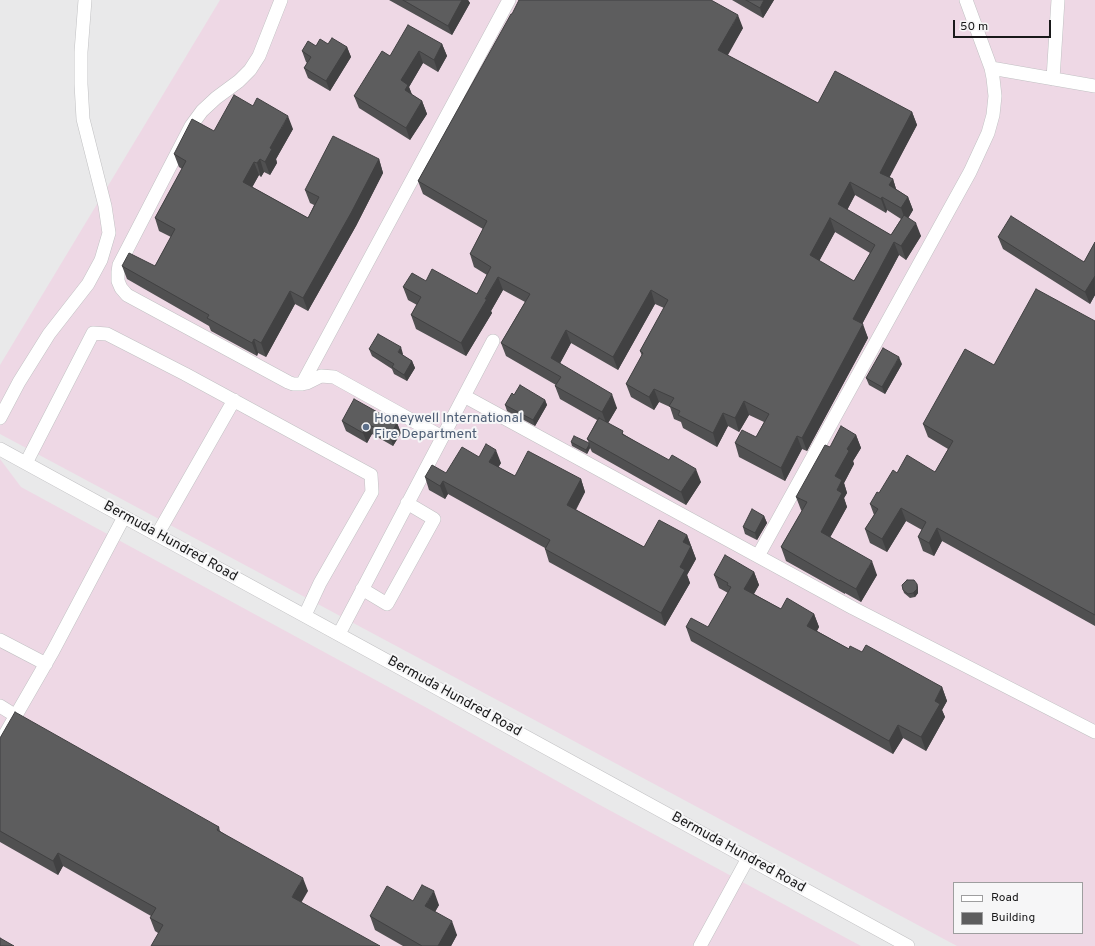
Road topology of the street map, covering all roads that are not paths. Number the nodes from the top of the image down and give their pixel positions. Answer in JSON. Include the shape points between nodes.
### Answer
{"nodes":[{"id":1,"x":86,"y":0,"type":"edge"},
{"id":2,"x":281,"y":0,"type":"edge"},
{"id":3,"x":510,"y":0,"type":"edge"},
{"id":4,"x":966,"y":0,"type":"edge"},
{"id":5,"x":1058,"y":0,"type":"edge"},
{"id":6,"x":991,"y":68,"type":"junction"},
{"id":7,"x":1053,"y":79,"type":"junction"},
{"id":8,"x":1095,"y":86,"type":"edge"},
{"id":9,"x":493,"y":341,"type":"dead end"},
{"id":10,"x":302,"y":384,"type":"junction"},
{"id":11,"x":464,"y":396,"type":"junction"},
{"id":12,"x":234,"y":400,"type":"junction"},
{"id":13,"x":0,"y":418,"type":"edge"},
{"id":14,"x":442,"y":438,"type":"junction"},
{"id":15,"x":0,"y":449,"type":"edge"},
{"id":16,"x":26,"y":463,"type":"junction"},
{"id":17,"x":407,"y":503,"type":"junction"},
{"id":18,"x":124,"y":517,"type":"junction"},
{"id":19,"x":157,"y":535,"type":"junction"},
{"id":20,"x":758,"y":556,"type":"junction"},
{"id":21,"x":362,"y":590,"type":"junction"},
{"id":22,"x":305,"y":615,"type":"junction"},
{"id":23,"x":338,"y":634,"type":"junction"},
{"id":24,"x":0,"y":640,"type":"edge"},
{"id":25,"x":46,"y":664,"type":"junction"},
{"id":26,"x":0,"y":706,"type":"edge"},
{"id":27,"x":16,"y":716,"type":"junction"},
{"id":28,"x":1095,"y":732,"type":"edge"},
{"id":29,"x":0,"y":743,"type":"edge"},
{"id":30,"x":748,"y":858,"type":"junction"},
{"id":31,"x":700,"y":946,"type":"edge"},
{"id":32,"x":908,"y":946,"type":"edge"}],
"edges":[{"from":1,"to":13,"type":"street","via":[[81,84],[83,119],[105,206],[109,233],[101,260],[88,284],[49,334]]},
{"from":2,"to":10,"type":"street","via":[[259,56],[250,70],[206,106],[190,126],[119,265],[118,281],[127,295],[288,382]]},
{"from":3,"to":10,"type":"street"},
{"from":4,"to":6,"type":"street"},
{"from":5,"to":7,"type":"street"},
{"from":6,"to":7,"type":"street"},
{"from":6,"to":20,"type":"street","via":[[995,96],[993,115],[970,172]]},
{"from":7,"to":8,"type":"street"},
{"from":9,"to":11,"type":"street"},
{"from":10,"to":14,"type":"street","via":[[321,376],[334,377]]},
{"from":11,"to":14,"type":"street"},
{"from":11,"to":20,"type":"street"},
{"from":12,"to":16,"type":"street","via":[[107,334],[93,333]]},
{"from":12,"to":19,"type":"street"},
{"from":12,"to":22,"type":"street","via":[[371,475],[372,492],[320,583]]},
{"from":14,"to":17,"type":"street"},
{"from":15,"to":16,"type":"street","name":"Bermuda Hundred Road"},
{"from":16,"to":18,"type":"street","name":"Bermuda Hundred Road"},
{"from":17,"to":21,"type":"street"},
{"from":17,"to":21,"type":"street","via":[[434,519],[387,604]]},
{"from":18,"to":19,"type":"street","name":"Bermuda Hundred Road"},
{"from":18,"to":25,"type":"street"},
{"from":19,"to":22,"type":"street","name":"Bermuda Hundred Road"},
{"from":20,"to":28,"type":"street","via":[[853,608]]},
{"from":21,"to":23,"type":"street"},
{"from":22,"to":23,"type":"street","name":"Bermuda Hundred Road"},
{"from":23,"to":30,"type":"street","name":"Bermuda Hundred Road"},
{"from":24,"to":25,"type":"street"},
{"from":25,"to":27,"type":"street"},
{"from":26,"to":27,"type":"street"},
{"from":27,"to":29,"type":"street"},
{"from":30,"to":31,"type":"street"},
{"from":30,"to":32,"type":"street","name":"Bermuda Hundred Road"}]}
